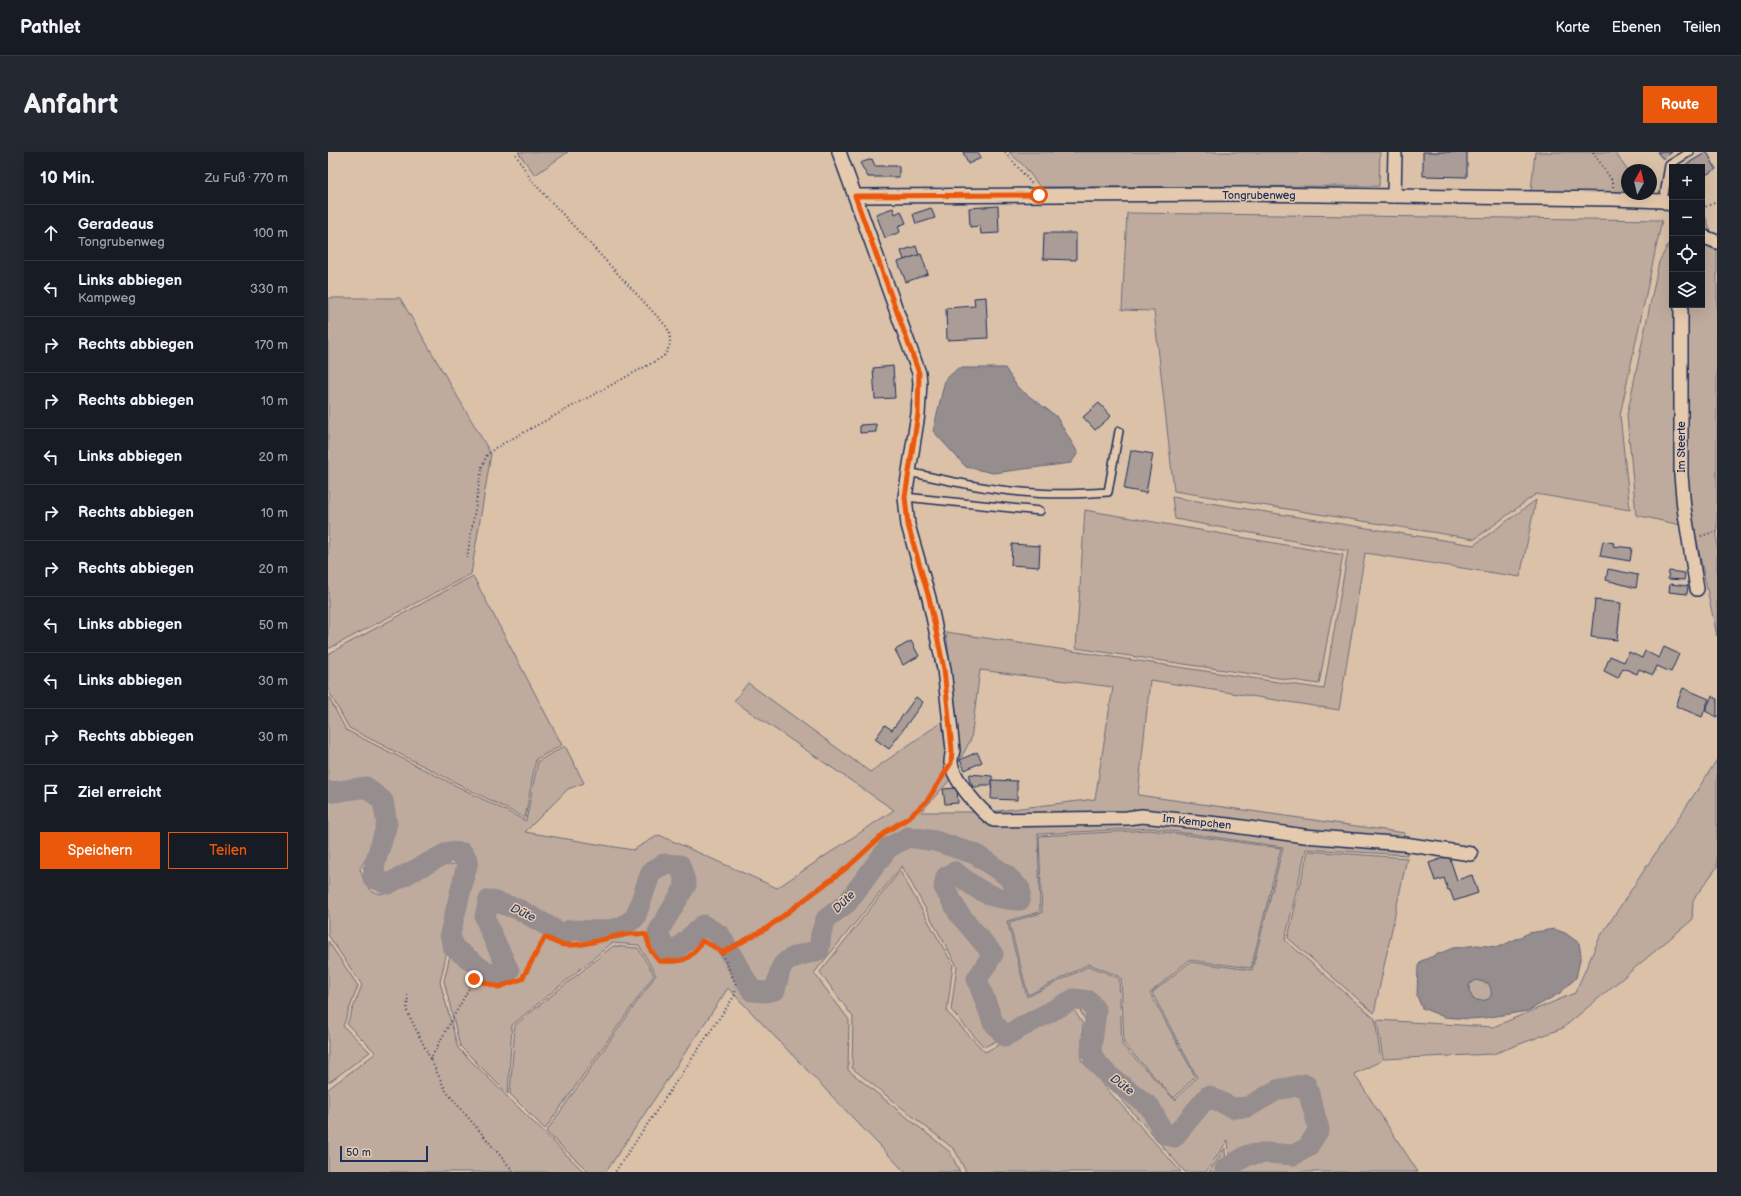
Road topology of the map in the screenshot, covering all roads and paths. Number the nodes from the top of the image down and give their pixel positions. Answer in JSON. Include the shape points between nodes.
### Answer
{"nodes":[{"id":1,"x":514,"y":152,"type":"edge"},
{"id":2,"x":839,"y":152,"type":"edge"},
{"id":3,"x":1005,"y":152,"type":"edge"},
{"id":4,"x":1395,"y":152,"type":"edge"},
{"id":5,"x":1592,"y":152,"type":"edge"},
{"id":6,"x":1690,"y":152,"type":"edge"},
{"id":7,"x":1039,"y":195,"type":"junction"},
{"id":8,"x":855,"y":196,"type":"junction"},
{"id":9,"x":1394,"y":196,"type":"junction"},
{"id":10,"x":1613,"y":199,"type":"junction"},
{"id":11,"x":1717,"y":202,"type":"edge"},
{"id":12,"x":1668,"y":203,"type":"edge"},
{"id":13,"x":1705,"y":207,"type":"edge"},
{"id":14,"x":1705,"y":237,"type":"edge"},
{"id":15,"x":1717,"y":242,"type":"edge"},
{"id":16,"x":1681,"y":308,"type":"edge"},
{"id":17,"x":1119,"y":431,"type":"dead end"},
{"id":18,"x":908,"y":472,"type":"junction"},
{"id":19,"x":905,"y":497,"type":"junction"},
{"id":20,"x":1040,"y":511,"type":"dead end"},
{"id":21,"x":1717,"y":531,"type":"edge"},
{"id":22,"x":1689,"y":541,"type":"junction"},
{"id":23,"x":467,"y":558,"type":"dead end"},
{"id":24,"x":1697,"y":589,"type":"dead end"},
{"id":25,"x":951,"y":763,"type":"junction"},
{"id":26,"x":1471,"y":854,"type":"dead end"},
{"id":27,"x":722,"y":953,"type":"junction"},
{"id":28,"x":408,"y":995,"type":"dead end"},
{"id":29,"x":430,"y":1060,"type":"junction"},
{"id":30,"x":514,"y":1172,"type":"edge"},
{"id":31,"x":615,"y":1172,"type":"edge"}],
"edges":[{"from":1,"to":23,"type":"path","via":[[532,181],[667,327],[671,337],[670,348],[663,357],[495,448],[487,455],[482,467]]},
{"from":2,"to":8,"type":"street"},
{"from":3,"to":7,"type":"path","via":[[1028,177]]},
{"from":4,"to":9,"type":"street"},
{"from":5,"to":10,"type":"path","via":[[1613,182]]},
{"from":6,"to":12,"type":"lane","name":"Tongrubenweg","via":[[1669,165]]},
{"from":7,"to":8,"type":"street","name":"Tongrubenweg"},
{"from":7,"to":9,"type":"street","name":"Tongrubenweg"},
{"from":8,"to":18,"type":"street","via":[[919,373],[918,414]]},
{"from":9,"to":10,"type":"street","name":"Tongrubenweg"},
{"from":10,"to":12,"type":"street","name":"Tongrubenweg"},
{"from":11,"to":13,"type":"path"},
{"from":14,"to":15,"type":"street"},
{"from":16,"to":22,"type":"street","name":"Im Steerte","via":[[1681,475]]},
{"from":17,"to":18,"type":"lane","via":[[1108,492],[1022,492]]},
{"from":18,"to":19,"type":"street"},
{"from":19,"to":20,"type":"lane"},
{"from":19,"to":25,"type":"street","via":[[908,525],[929,598],[944,669]]},
{"from":21,"to":22,"type":"path"},
{"from":22,"to":24,"type":"street","name":"Im Steerte"},
{"from":25,"to":26,"type":"street","name":"Im Kempchen","via":[[962,787],[984,814],[994,820],[1142,816],[1304,836],[1404,844]]},
{"from":25,"to":27,"type":"path","via":[[927,801],[908,818],[887,831],[849,866],[767,928]]},
{"from":27,"to":29,"type":"path","via":[[702,941],[695,953],[680,962],[659,961],[651,951],[646,935],[635,932],[579,945],[564,945],[545,937],[522,979],[499,987],[474,979]]},
{"from":27,"to":31,"type":"path","via":[[736,985],[735,995]]},
{"from":28,"to":29,"type":"path","via":[[407,1011]]},
{"from":29,"to":30,"type":"path","via":[[446,1091]]}]}
